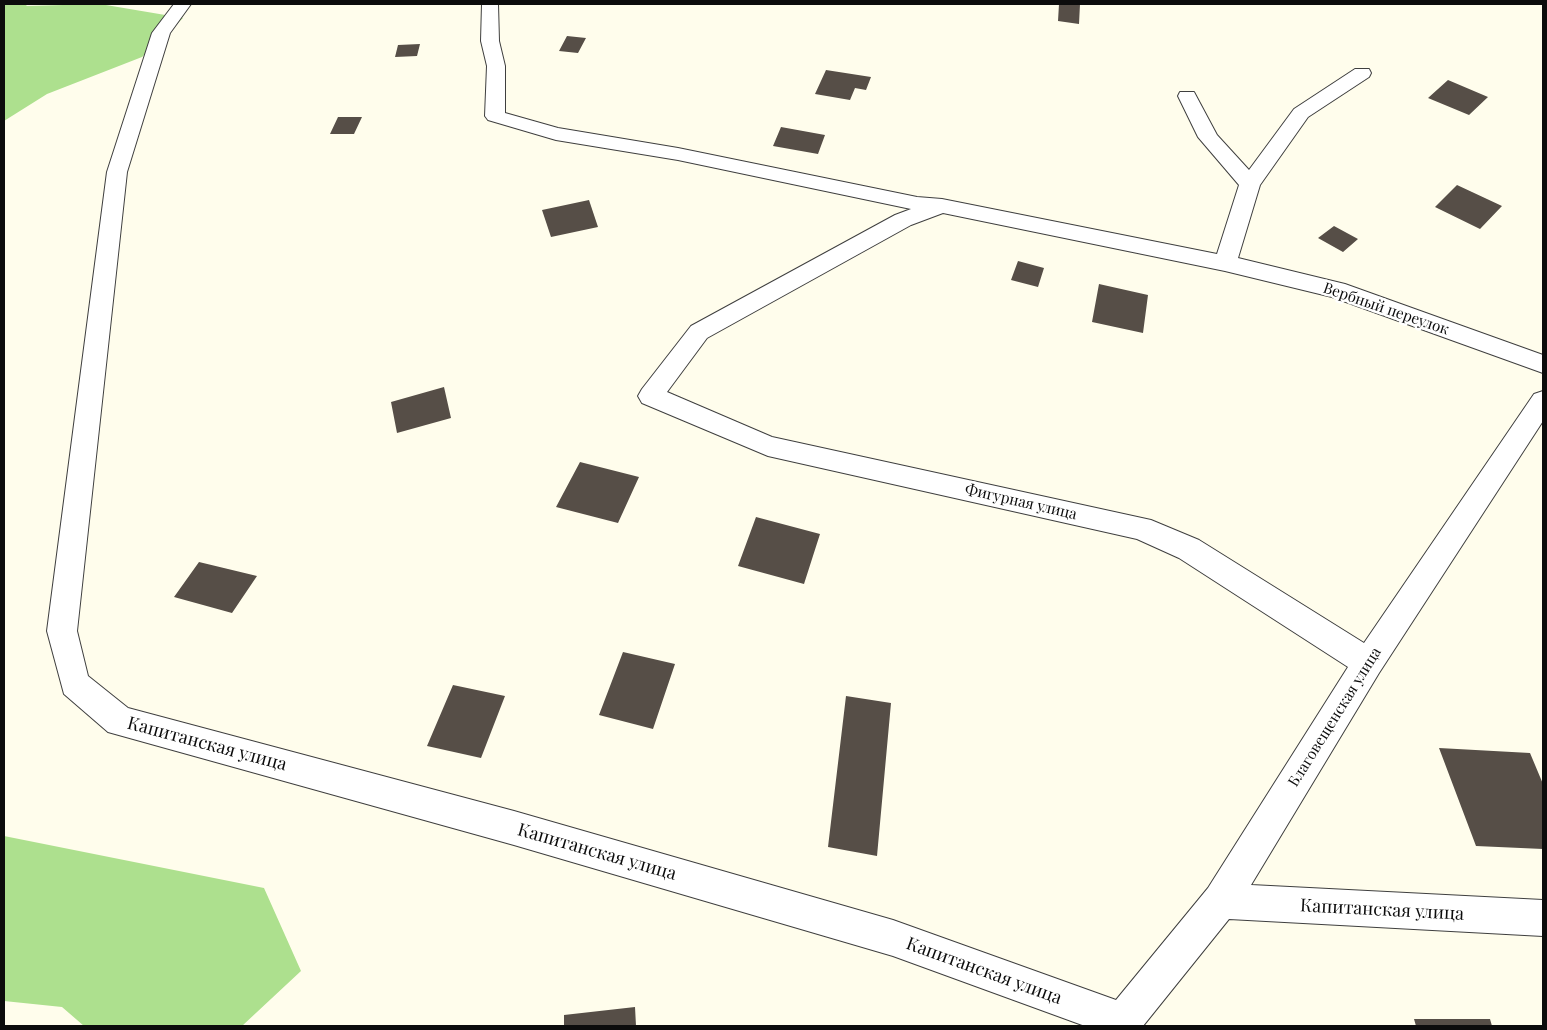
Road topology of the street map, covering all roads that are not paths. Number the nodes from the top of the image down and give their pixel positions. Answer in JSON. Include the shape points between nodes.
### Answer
{"nodes":[{"id":1,"x":183,"y":4,"type":"edge"},
{"id":2,"x":490,"y":4,"type":"edge"},
{"id":3,"x":1362,"y":73,"type":"dead end"},
{"id":4,"x":1187,"y":96,"type":"dead end"},
{"id":5,"x":1250,"y":184,"type":"junction"},
{"id":6,"x":942,"y":206,"type":"junction"},
{"id":7,"x":1225,"y":263,"type":"junction"},
{"id":8,"x":1543,"y":364,"type":"edge"},
{"id":9,"x":1543,"y":401,"type":"edge"},
{"id":10,"x":1368,"y":663,"type":"junction"},
{"id":11,"x":1221,"y":901,"type":"junction"},
{"id":12,"x":1543,"y":918,"type":"edge"},
{"id":13,"x":1121,"y":1024,"type":"edge"}],
"edges":[{"from":1,"to":13,"type":"street","name":"Капитанская улица","via":[[161,33],[117,172],[62,631],[75,684],[119,721],[514,828],[893,938]]},
{"from":2,"to":6,"type":"street","name":"Вербный переулок","via":[[490,41],[496,66],[495,116],[556,134],[678,154],[917,204]]},
{"from":3,"to":5,"type":"street","via":[[1301,113]]},
{"from":4,"to":5,"type":"street","via":[[1208,137]]},
{"from":5,"to":7,"type":"street"},
{"from":6,"to":7,"type":"street","name":"Вербный переулок"},
{"from":6,"to":10,"type":"street","name":"Фигурная улица","via":[[902,220],[699,332],[651,396],[768,446],[1141,528],[1189,549]]},
{"from":7,"to":8,"type":"street","name":"Вербный переулок","via":[[1337,290]]},
{"from":9,"to":10,"type":"street","name":"Благовещенская улица"},
{"from":10,"to":11,"type":"street","name":"Благовещенская улица"},
{"from":11,"to":12,"type":"street","name":"Капитанская улица"},
{"from":11,"to":13,"type":"street","name":"Благовещенская улица"}]}
